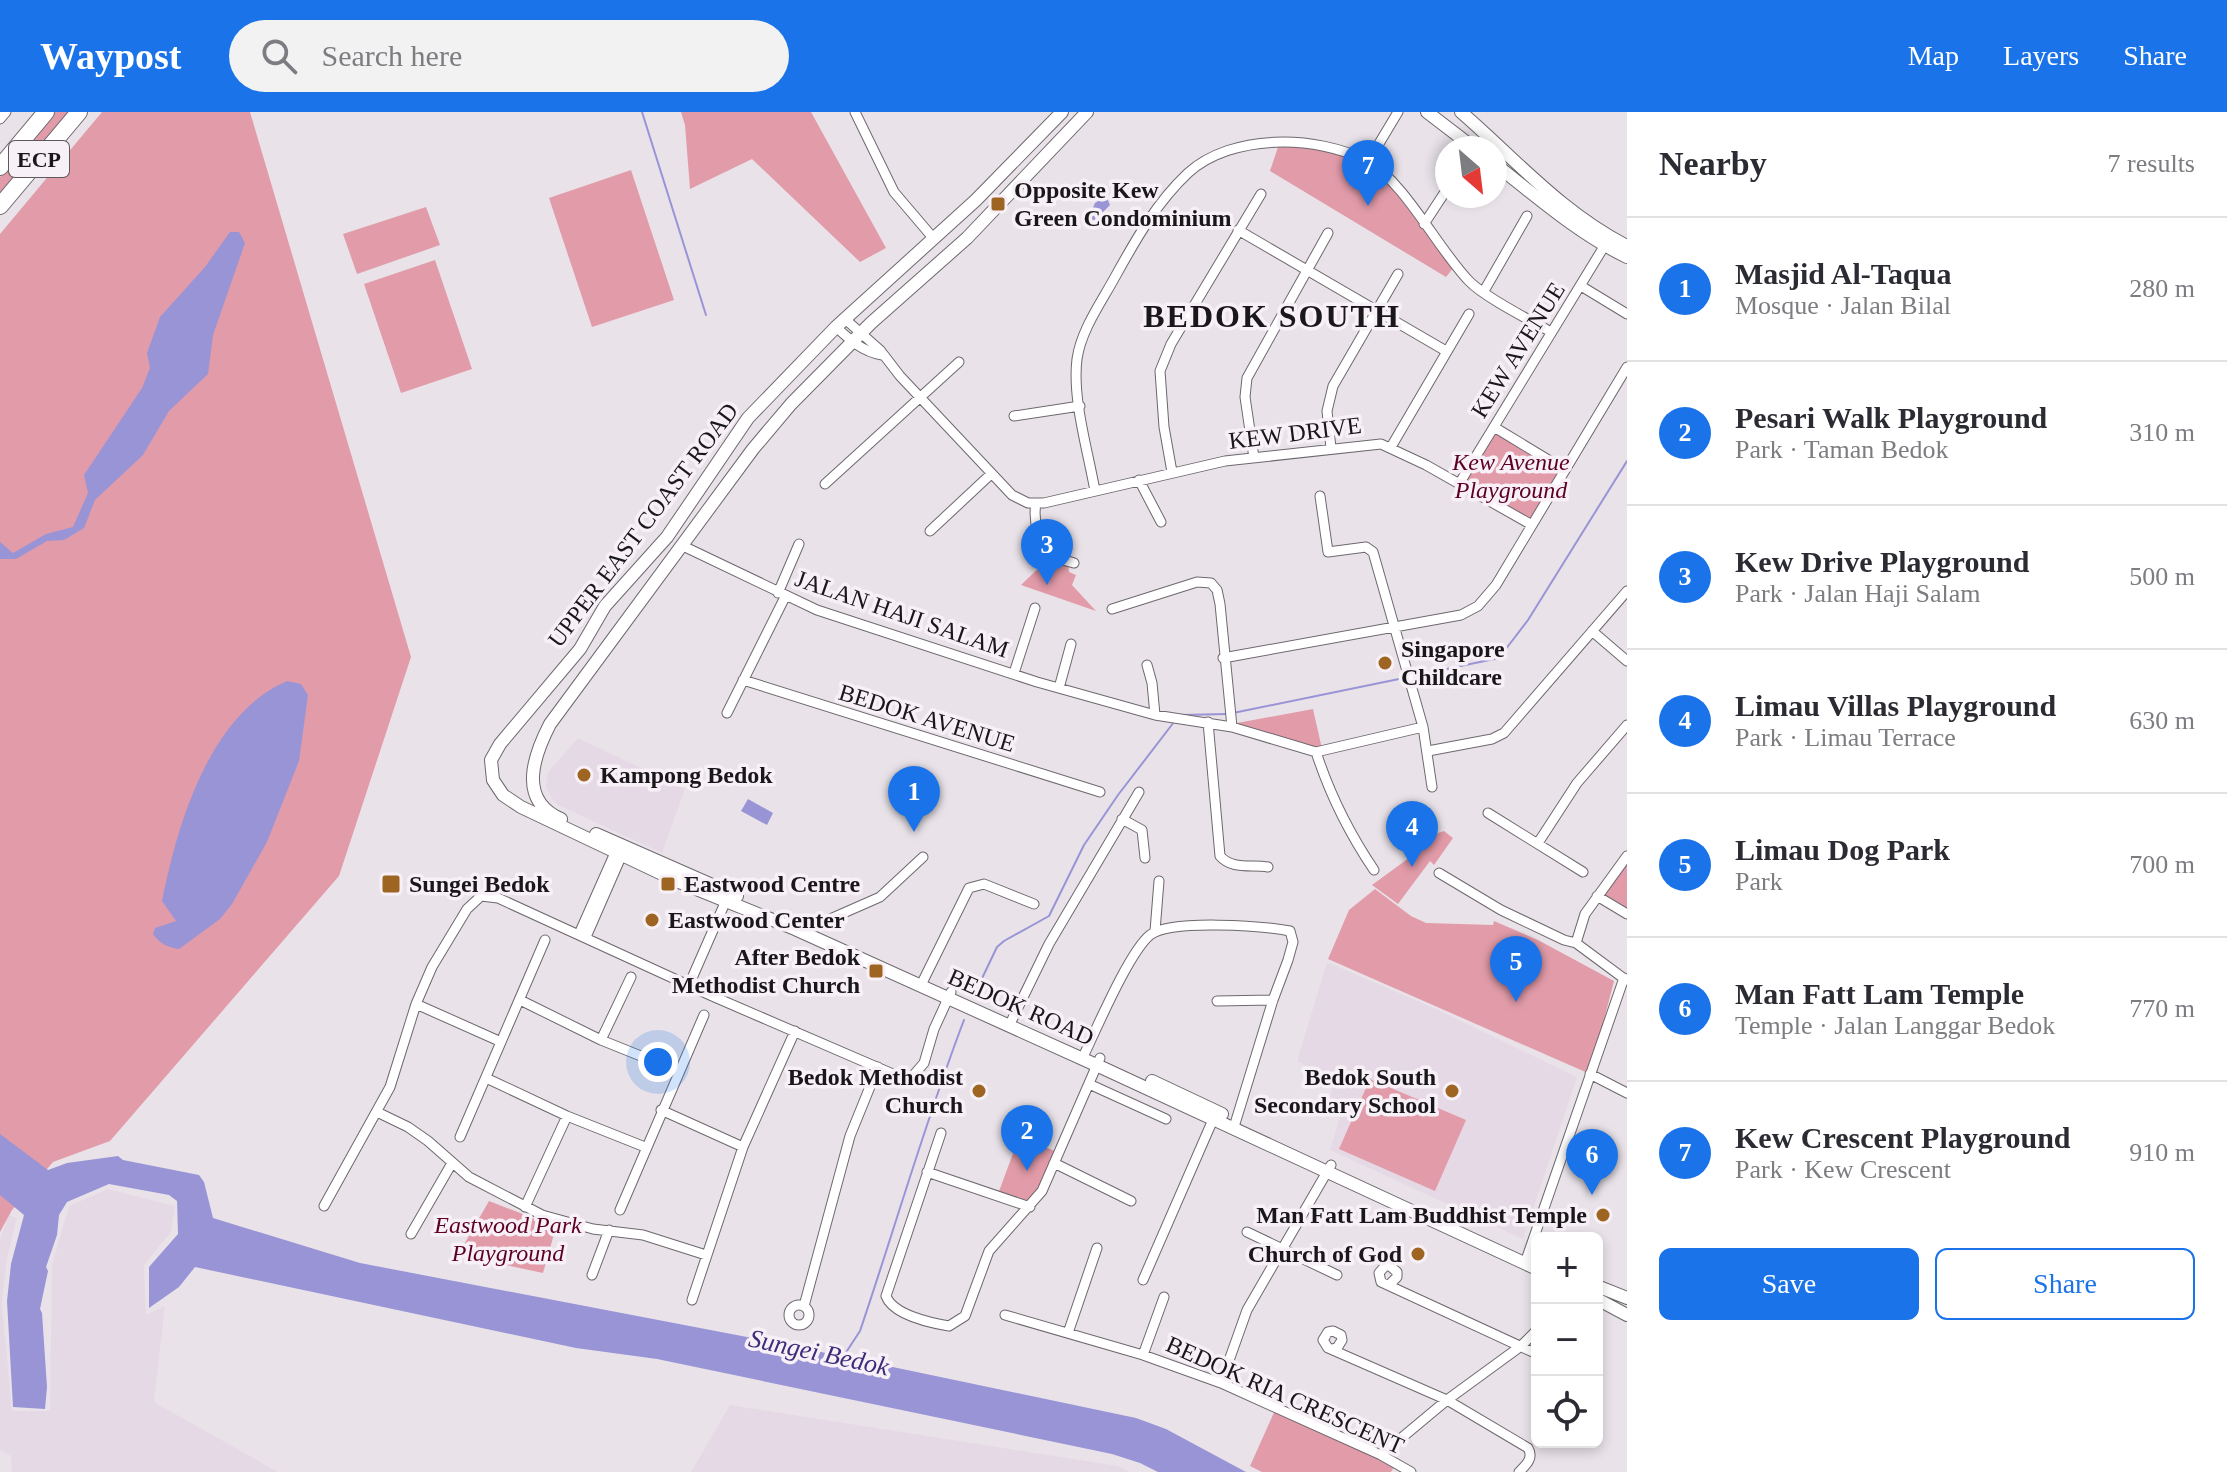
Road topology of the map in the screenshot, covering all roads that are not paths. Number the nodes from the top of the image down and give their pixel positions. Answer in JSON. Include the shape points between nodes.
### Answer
{"nodes":[{"id":1,"x":6,"y":112,"type":"edge"},
{"id":2,"x":46,"y":112,"type":"edge"},
{"id":3,"x":79,"y":112,"type":"edge"},
{"id":4,"x":855,"y":112,"type":"edge"},
{"id":5,"x":1062,"y":112,"type":"edge"},
{"id":6,"x":1087,"y":112,"type":"edge"},
{"id":7,"x":1398,"y":112,"type":"edge"},
{"id":8,"x":1427,"y":112,"type":"edge"},
{"id":9,"x":1461,"y":112,"type":"edge"},
{"id":10,"x":0,"y":119,"type":"edge"},
{"id":11,"x":1458,"y":136,"type":"edge"},
{"id":12,"x":1368,"y":162,"type":"junction"},
{"id":13,"x":0,"y":167,"type":"edge"},
{"id":14,"x":1507,"y":172,"type":"edge"},
{"id":15,"x":1261,"y":194,"type":"dead end"},
{"id":16,"x":0,"y":206,"type":"edge"},
{"id":17,"x":1435,"y":207,"type":"edge"},
{"id":18,"x":1527,"y":216,"type":"dead end"},
{"id":19,"x":1424,"y":224,"type":"junction"},
{"id":20,"x":1238,"y":230,"type":"junction"},
{"id":21,"x":1328,"y":233,"type":"dead end"},
{"id":22,"x":934,"y":239,"type":"junction"},
{"id":23,"x":1607,"y":242,"type":"junction"},
{"id":24,"x":1627,"y":246,"type":"edge"},
{"id":25,"x":1627,"y":257,"type":"edge"},
{"id":26,"x":1307,"y":271,"type":"junction"},
{"id":27,"x":1398,"y":274,"type":"dead end"},
{"id":28,"x":1581,"y":286,"type":"junction"},
{"id":29,"x":1484,"y":291,"type":"junction"},
{"id":30,"x":1376,"y":310,"type":"junction"},
{"id":31,"x":1469,"y":314,"type":"dead end"},
{"id":32,"x":1627,"y":314,"type":"edge"},
{"id":33,"x":841,"y":323,"type":"junction"},
{"id":34,"x":1551,"y":332,"type":"junction"},
{"id":35,"x":857,"y":338,"type":"junction"},
{"id":36,"x":1446,"y":351,"type":"junction"},
{"id":37,"x":959,"y":362,"type":"dead end"},
{"id":38,"x":1627,"y":367,"type":"edge"},
{"id":39,"x":920,"y":397,"type":"junction"},
{"id":40,"x":1080,"y":406,"type":"junction"},
{"id":41,"x":1014,"y":416,"type":"dead end"},
{"id":42,"x":1494,"y":427,"type":"junction"},
{"id":43,"x":1391,"y":447,"type":"junction"},
{"id":44,"x":1331,"y":448,"type":"junction"},
{"id":45,"x":1254,"y":458,"type":"junction"},
{"id":46,"x":1565,"y":470,"type":"junction"},
{"id":47,"x":1172,"y":472,"type":"junction"},
{"id":48,"x":991,"y":474,"type":"junction"},
{"id":49,"x":1139,"y":480,"type":"junction"},
{"id":50,"x":825,"y":484,"type":"dead end"},
{"id":51,"x":1459,"y":484,"type":"junction"},
{"id":52,"x":1095,"y":491,"type":"junction"},
{"id":53,"x":1320,"y":496,"type":"dead end"},
{"id":54,"x":1036,"y":503,"type":"junction"},
{"id":55,"x":1161,"y":522,"type":"dead end"},
{"id":56,"x":1532,"y":525,"type":"junction"},
{"id":57,"x":930,"y":531,"type":"dead end"},
{"id":58,"x":799,"y":544,"type":"dead end"},
{"id":59,"x":683,"y":546,"type":"junction"},
{"id":60,"x":1074,"y":563,"type":"dead end"},
{"id":61,"x":1627,"y":591,"type":"edge"},
{"id":62,"x":781,"y":595,"type":"junction"},
{"id":63,"x":1035,"y":608,"type":"dead end"},
{"id":64,"x":1112,"y":609,"type":"dead end"},
{"id":65,"x":1395,"y":628,"type":"junction"},
{"id":66,"x":1592,"y":631,"type":"junction"},
{"id":67,"x":1071,"y":644,"type":"dead end"},
{"id":68,"x":1223,"y":658,"type":"junction"},
{"id":69,"x":1627,"y":661,"type":"edge"},
{"id":70,"x":1147,"y":665,"type":"dead end"},
{"id":71,"x":1014,"y":673,"type":"junction"},
{"id":72,"x":743,"y":680,"type":"junction"},
{"id":73,"x":1059,"y":688,"type":"junction"},
{"id":74,"x":532,"y":706,"type":"junction"},
{"id":75,"x":727,"y":713,"type":"dead end"},
{"id":76,"x":1155,"y":715,"type":"junction"},
{"id":77,"x":555,"y":718,"type":"junction"},
{"id":78,"x":1208,"y":722,"type":"junction"},
{"id":79,"x":1627,"y":725,"type":"edge"},
{"id":80,"x":1232,"y":727,"type":"junction"},
{"id":81,"x":1423,"y":727,"type":"junction"},
{"id":82,"x":1428,"y":751,"type":"junction"},
{"id":83,"x":1316,"y":752,"type":"junction"},
{"id":84,"x":493,"y":780,"type":"joint"},
{"id":85,"x":1432,"y":787,"type":"dead end"},
{"id":86,"x":535,"y":789,"type":"joint"},
{"id":87,"x":1100,"y":792,"type":"dead end"},
{"id":88,"x":1139,"y":792,"type":"dead end"},
{"id":89,"x":1488,"y":813,"type":"dead end"},
{"id":90,"x":1122,"y":819,"type":"junction"},
{"id":91,"x":1538,"y":843,"type":"junction"},
{"id":92,"x":620,"y":849,"type":"junction"},
{"id":93,"x":1627,"y":856,"type":"edge"},
{"id":94,"x":923,"y":857,"type":"dead end"},
{"id":95,"x":1145,"y":858,"type":"dead end"},
{"id":96,"x":1268,"y":867,"type":"dead end"},
{"id":97,"x":1374,"y":870,"type":"dead end"},
{"id":98,"x":1583,"y":872,"type":"dead end"},
{"id":99,"x":1439,"y":873,"type":"dead end"},
{"id":100,"x":1159,"y":881,"type":"dead end"},
{"id":101,"x":1597,"y":896,"type":"junction"},
{"id":102,"x":728,"y":897,"type":"junction"},
{"id":103,"x":1034,"y":904,"type":"dead end"},
{"id":104,"x":1627,"y":914,"type":"edge"},
{"id":105,"x":800,"y":927,"type":"junction"},
{"id":106,"x":1155,"y":931,"type":"junction"},
{"id":107,"x":583,"y":936,"type":"junction"},
{"id":108,"x":545,"y":940,"type":"dead end"},
{"id":109,"x":1576,"y":943,"type":"junction"},
{"id":110,"x":631,"y":977,"type":"dead end"},
{"id":111,"x":1625,"y":980,"type":"edge"},
{"id":112,"x":922,"y":982,"type":"junction"},
{"id":113,"x":689,"y":985,"type":"junction"},
{"id":114,"x":950,"y":996,"type":"junction"},
{"id":115,"x":520,"y":1000,"type":"junction"},
{"id":116,"x":1273,"y":1000,"type":"junction"},
{"id":117,"x":1217,"y":1001,"type":"dead end"},
{"id":118,"x":416,"y":1004,"type":"junction"},
{"id":119,"x":704,"y":1015,"type":"dead end"},
{"id":120,"x":1010,"y":1023,"type":"junction"},
{"id":121,"x":795,"y":1031,"type":"junction"},
{"id":122,"x":601,"y":1040,"type":"junction"},
{"id":123,"x":499,"y":1041,"type":"junction"},
{"id":124,"x":1084,"y":1055,"type":"junction"},
{"id":125,"x":1099,"y":1062,"type":"junction"},
{"id":126,"x":878,"y":1067,"type":"junction"},
{"id":127,"x":678,"y":1071,"type":"junction"},
{"id":128,"x":1590,"y":1074,"type":"junction"},
{"id":129,"x":486,"y":1078,"type":"junction"},
{"id":130,"x":1089,"y":1084,"type":"junction"},
{"id":131,"x":1627,"y":1093,"type":"edge"},
{"id":132,"x":661,"y":1110,"type":"junction"},
{"id":133,"x":377,"y":1112,"type":"junction"},
{"id":134,"x":1215,"y":1115,"type":"junction"},
{"id":135,"x":567,"y":1116,"type":"junction"},
{"id":136,"x":1166,"y":1119,"type":"dead end"},
{"id":137,"x":1235,"y":1124,"type":"junction"},
{"id":138,"x":941,"y":1133,"type":"dead end"},
{"id":139,"x":460,"y":1137,"type":"dead end"},
{"id":140,"x":645,"y":1147,"type":"junction"},
{"id":141,"x":743,"y":1147,"type":"junction"},
{"id":142,"x":452,"y":1163,"type":"junction"},
{"id":143,"x":1054,"y":1163,"type":"junction"},
{"id":144,"x":1329,"y":1169,"type":"junction"},
{"id":145,"x":927,"y":1172,"type":"junction"},
{"id":146,"x":1131,"y":1201,"type":"dead end"},
{"id":147,"x":324,"y":1206,"type":"dead end"},
{"id":148,"x":525,"y":1207,"type":"junction"},
{"id":149,"x":1030,"y":1207,"type":"junction"},
{"id":150,"x":620,"y":1210,"type":"dead end"},
{"id":151,"x":609,"y":1230,"type":"junction"},
{"id":152,"x":1247,"y":1232,"type":"dead end"},
{"id":153,"x":1541,"y":1232,"type":"edge"},
{"id":154,"x":411,"y":1234,"type":"dead end"},
{"id":155,"x":1097,"y":1248,"type":"dead end"},
{"id":156,"x":1283,"y":1248,"type":"junction"},
{"id":157,"x":706,"y":1255,"type":"junction"},
{"id":158,"x":1531,"y":1262,"type":"edge"},
{"id":159,"x":592,"y":1275,"type":"dead end"},
{"id":160,"x":1337,"y":1275,"type":"dead end"},
{"id":161,"x":1143,"y":1280,"type":"dead end"},
{"id":162,"x":1390,"y":1284,"type":"dead end"},
{"id":163,"x":1603,"y":1288,"type":"edge"},
{"id":164,"x":1164,"y":1297,"type":"dead end"},
{"id":165,"x":1627,"y":1298,"type":"edge"},
{"id":166,"x":692,"y":1300,"type":"dead end"},
{"id":167,"x":1603,"y":1302,"type":"edge"},
{"id":168,"x":804,"y":1306,"type":"dead end"},
{"id":169,"x":1005,"y":1315,"type":"dead end"},
{"id":170,"x":1627,"y":1315,"type":"edge"},
{"id":171,"x":1068,"y":1333,"type":"junction"},
{"id":172,"x":1531,"y":1336,"type":"edge"},
{"id":173,"x":1521,"y":1346,"type":"junction"},
{"id":174,"x":1332,"y":1349,"type":"dead end"},
{"id":175,"x":1531,"y":1351,"type":"edge"},
{"id":176,"x":1143,"y":1355,"type":"junction"},
{"id":177,"x":1221,"y":1383,"type":"junction"},
{"id":178,"x":1447,"y":1400,"type":"junction"},
{"id":179,"x":1381,"y":1455,"type":"junction"},
{"id":180,"x":1411,"y":1472,"type":"edge"},
{"id":181,"x":1519,"y":1472,"type":"edge"}],
"edges":[{"from":1,"to":10,"type":"street"},
{"from":2,"to":13,"type":"highway","number":"ECP"},
{"from":3,"to":16,"type":"highway","number":"ECP"},
{"from":4,"to":22,"type":"street","via":[[894,192]]},
{"from":5,"to":22,"type":"main road","name":"UPPER EAST COAST ROAD"},
{"from":6,"to":35,"type":"main road","name":"UPPER EAST COAST ROAD","via":[[960,245]]},
{"from":7,"to":12,"type":"street"},
{"from":8,"to":11,"type":"main road"},
{"from":9,"to":23,"type":"main road"},
{"from":12,"to":19,"type":"street"},
{"from":12,"to":40,"type":"street","via":[[1326,146],[1280,141],[1222,154],[1189,172],[1138,236],[1085,333],[1077,360]]},
{"from":14,"to":23,"type":"main road"},
{"from":15,"to":20,"type":"street"},
{"from":17,"to":19,"type":"street"},
{"from":18,"to":29,"type":"street"},
{"from":19,"to":29,"type":"street","via":[[1467,279]]},
{"from":20,"to":26,"type":"street"},
{"from":20,"to":47,"type":"street","via":[[1160,371]]},
{"from":21,"to":26,"type":"street"},
{"from":22,"to":33,"type":"main road","name":"UPPER EAST COAST ROAD"},
{"from":23,"to":24,"type":"main road"},
{"from":23,"to":25,"type":"main road"},
{"from":23,"to":28,"type":"street","name":"KEW AVENUE"},
{"from":26,"to":30,"type":"street"},
{"from":26,"to":45,"type":"street","via":[[1245,384]]},
{"from":27,"to":30,"type":"street"},
{"from":28,"to":32,"type":"street"},
{"from":28,"to":34,"type":"street","name":"KEW AVENUE"},
{"from":29,"to":34,"type":"street"},
{"from":30,"to":36,"type":"street"},
{"from":30,"to":44,"type":"street","via":[[1328,399]]},
{"from":31,"to":36,"type":"street"},
{"from":33,"to":35,"type":"street"},
{"from":33,"to":74,"type":"main road","name":"UPPER EAST COAST ROAD","via":[[748,418],[667,537],[605,606],[580,649]]},
{"from":34,"to":42,"type":"street","name":"KEW AVENUE"},
{"from":35,"to":39,"type":"street","via":[[882,355]]},
{"from":35,"to":59,"type":"main road","name":"UPPER EAST COAST ROAD","via":[[753,449]]},
{"from":36,"to":43,"type":"street"},
{"from":37,"to":39,"type":"street"},
{"from":38,"to":46,"type":"street"},
{"from":39,"to":48,"type":"street"},
{"from":39,"to":50,"type":"street"},
{"from":40,"to":41,"type":"street"},
{"from":40,"to":52,"type":"street"},
{"from":42,"to":46,"type":"street"},
{"from":42,"to":51,"type":"street","name":"KEW AVENUE"},
{"from":43,"to":44,"type":"street","name":"KEW DRIVE"},
{"from":43,"to":51,"type":"street","name":"KEW DRIVE"},
{"from":44,"to":45,"type":"street","name":"KEW DRIVE"},
{"from":45,"to":47,"type":"street","name":"KEW DRIVE"},
{"from":46,"to":56,"type":"street"},
{"from":47,"to":49,"type":"street","name":"KEW DRIVE"},
{"from":48,"to":54,"type":"street","via":[[1018,499]]},
{"from":48,"to":57,"type":"street"},
{"from":49,"to":52,"type":"street","name":"KEW DRIVE"},
{"from":49,"to":55,"type":"street"},
{"from":51,"to":56,"type":"street","name":"KEW DRIVE"},
{"from":52,"to":54,"type":"street","name":"KEW DRIVE"},
{"from":53,"to":65,"type":"street","via":[[1328,552],[1370,548]]},
{"from":54,"to":60,"type":"street","via":[[1033,519],[1048,551]]},
{"from":56,"to":65,"type":"street","via":[[1478,606],[1461,615]]},
{"from":58,"to":62,"type":"street","name":"JALAN HAJI SALAM"},
{"from":59,"to":62,"type":"street","name":"JALAN HAJI SALAM"},
{"from":59,"to":77,"type":"main road","name":"UPPER EAST COAST ROAD"},
{"from":61,"to":66,"type":"street"},
{"from":62,"to":71,"type":"street","name":"JALAN HAJI SALAM"},
{"from":62,"to":72,"type":"street"},
{"from":63,"to":71,"type":"street","name":"JALAN HAJI SALAM"},
{"from":64,"to":68,"type":"street","via":[[1197,582],[1211,583],[1220,604]]},
{"from":65,"to":68,"type":"street"},
{"from":65,"to":81,"type":"street"},
{"from":66,"to":69,"type":"street"},
{"from":66,"to":82,"type":"street","via":[[1504,733]]},
{"from":67,"to":73,"type":"street"},
{"from":68,"to":80,"type":"street"},
{"from":70,"to":76,"type":"street"},
{"from":71,"to":73,"type":"street","name":"JALAN HAJI SALAM"},
{"from":72,"to":75,"type":"street"},
{"from":72,"to":87,"type":"street","name":"BEDOK AVENUE"},
{"from":73,"to":76,"type":"street","name":"JALAN HAJI SALAM"},
{"from":74,"to":77,"type":"main road","via":[[540,718]]},
{"from":74,"to":84,"type":"main road","name":"UPPER EAST COAST ROAD","via":[[495,752]]},
{"from":76,"to":78,"type":"street","name":"JALAN HAJI SALAM"},
{"from":77,"to":86,"type":"main road","name":"UPPER EAST COAST ROAD","via":[[532,764]]},
{"from":78,"to":80,"type":"street","name":"JALAN HAJI SALAM"},
{"from":78,"to":96,"type":"street","via":[[1220,856],[1236,866]]},
{"from":79,"to":91,"type":"street","via":[[1577,783]]},
{"from":80,"to":83,"type":"street","name":"JALAN HAJI SALAM"},
{"from":81,"to":82,"type":"street"},
{"from":81,"to":83,"type":"street"},
{"from":82,"to":85,"type":"street"},
{"from":83,"to":97,"type":"street","via":[[1338,810]]},
{"from":84,"to":92,"type":"main road","name":"BEDOK ROAD","via":[[521,807]]},
{"from":86,"to":92,"type":"main road","name":"BEDOK ROAD","via":[[554,816]]},
{"from":88,"to":90,"type":"street"},
{"from":89,"to":91,"type":"street"},
{"from":90,"to":95,"type":"street","via":[[1142,830]]},
{"from":90,"to":120,"type":"street"},
{"from":91,"to":98,"type":"street"},
{"from":92,"to":102,"type":"main road","name":"BEDOK ROAD"},
{"from":92,"to":107,"type":"street"},
{"from":93,"to":101,"type":"street"},
{"from":94,"to":105,"type":"street","via":[[880,897]]},
{"from":99,"to":109,"type":"street","via":[[1501,910]]},
{"from":100,"to":106,"type":"street"},
{"from":101,"to":104,"type":"street"},
{"from":101,"to":109,"type":"street"},
{"from":102,"to":105,"type":"main road","name":"BEDOK ROAD"},
{"from":102,"to":113,"type":"street"},
{"from":103,"to":112,"type":"street","via":[[984,884],[969,888]]},
{"from":105,"to":112,"type":"main road","name":"BEDOK ROAD"},
{"from":106,"to":116,"type":"street","via":[[1191,925],[1290,931],[1292,944]]},
{"from":106,"to":124,"type":"street","via":[[1136,952]]},
{"from":107,"to":113,"type":"street"},
{"from":107,"to":118,"type":"street","via":[[498,898],[481,896],[438,955]]},
{"from":108,"to":115,"type":"street"},
{"from":109,"to":111,"type":"street"},
{"from":110,"to":122,"type":"street"},
{"from":111,"to":128,"type":"street"},
{"from":112,"to":114,"type":"main road","name":"BEDOK ROAD"},
{"from":113,"to":121,"type":"street"},
{"from":114,"to":120,"type":"main road","name":"BEDOK ROAD"},
{"from":114,"to":126,"type":"street","via":[[915,1075],[902,1078]]},
{"from":115,"to":122,"type":"street"},
{"from":115,"to":123,"type":"street"},
{"from":116,"to":117,"type":"street"},
{"from":116,"to":137,"type":"street"},
{"from":118,"to":123,"type":"street"},
{"from":118,"to":133,"type":"street"},
{"from":119,"to":127,"type":"street"},
{"from":120,"to":124,"type":"main road","name":"BEDOK ROAD"},
{"from":121,"to":126,"type":"street"},
{"from":121,"to":141,"type":"street"},
{"from":122,"to":127,"type":"street"},
{"from":123,"to":129,"type":"street"},
{"from":124,"to":125,"type":"main road","name":"BEDOK ROAD"},
{"from":125,"to":130,"type":"street"},
{"from":125,"to":134,"type":"main road","name":"BEDOK ROAD","via":[[1197,1101]]},
{"from":126,"to":168,"type":"street","via":[[850,1136]]},
{"from":127,"to":132,"type":"street"},
{"from":128,"to":131,"type":"street"},
{"from":128,"to":153,"type":"street"},
{"from":129,"to":135,"type":"street"},
{"from":129,"to":139,"type":"street"},
{"from":130,"to":136,"type":"street"},
{"from":130,"to":143,"type":"street"},
{"from":132,"to":140,"type":"street"},
{"from":132,"to":141,"type":"street"},
{"from":133,"to":142,"type":"street","via":[[408,1127]]},
{"from":133,"to":147,"type":"street"},
{"from":134,"to":137,"type":"main road","name":"BEDOK ROAD"},
{"from":134,"to":161,"type":"street"},
{"from":135,"to":140,"type":"street"},
{"from":135,"to":148,"type":"street"},
{"from":137,"to":144,"type":"main road","name":"BEDOK ROAD"},
{"from":138,"to":145,"type":"street"},
{"from":140,"to":150,"type":"street"},
{"from":141,"to":157,"type":"street"},
{"from":142,"to":148,"type":"street"},
{"from":142,"to":154,"type":"street"},
{"from":143,"to":146,"type":"street"},
{"from":143,"to":149,"type":"street"},
{"from":144,"to":156,"type":"street"},
{"from":144,"to":158,"type":"main road","name":"BEDOK ROAD"},
{"from":145,"to":149,"type":"street"},
{"from":145,"to":149,"type":"street","via":[[886,1293],[898,1310],[944,1325],[960,1321],[989,1251]]},
{"from":148,"to":151,"type":"street","via":[[573,1225]]},
{"from":151,"to":157,"type":"street"},
{"from":151,"to":159,"type":"street"},
{"from":152,"to":156,"type":"street"},
{"from":155,"to":171,"type":"street"},
{"from":156,"to":160,"type":"street"},
{"from":156,"to":177,"type":"street","via":[[1247,1310]]},
{"from":157,"to":166,"type":"street"},
{"from":162,"to":173,"type":"street"},
{"from":163,"to":165,"type":"main road"},
{"from":164,"to":176,"type":"street"},
{"from":167,"to":170,"type":"main road"},
{"from":169,"to":171,"type":"street","name":"BEDOK RIA CRESCENT"},
{"from":171,"to":176,"type":"street","name":"BEDOK RIA CRESCENT"},
{"from":172,"to":173,"type":"street"},
{"from":173,"to":175,"type":"street"},
{"from":173,"to":178,"type":"street"},
{"from":174,"to":178,"type":"street"},
{"from":176,"to":177,"type":"street","name":"BEDOK RIA CRESCENT"},
{"from":177,"to":179,"type":"street","name":"BEDOK RIA CRESCENT"},
{"from":178,"to":179,"type":"street"},
{"from":178,"to":181,"type":"street","via":[[1528,1448],[1529,1461]]},
{"from":179,"to":180,"type":"street","name":"BEDOK RIA CRESCENT"}]}
